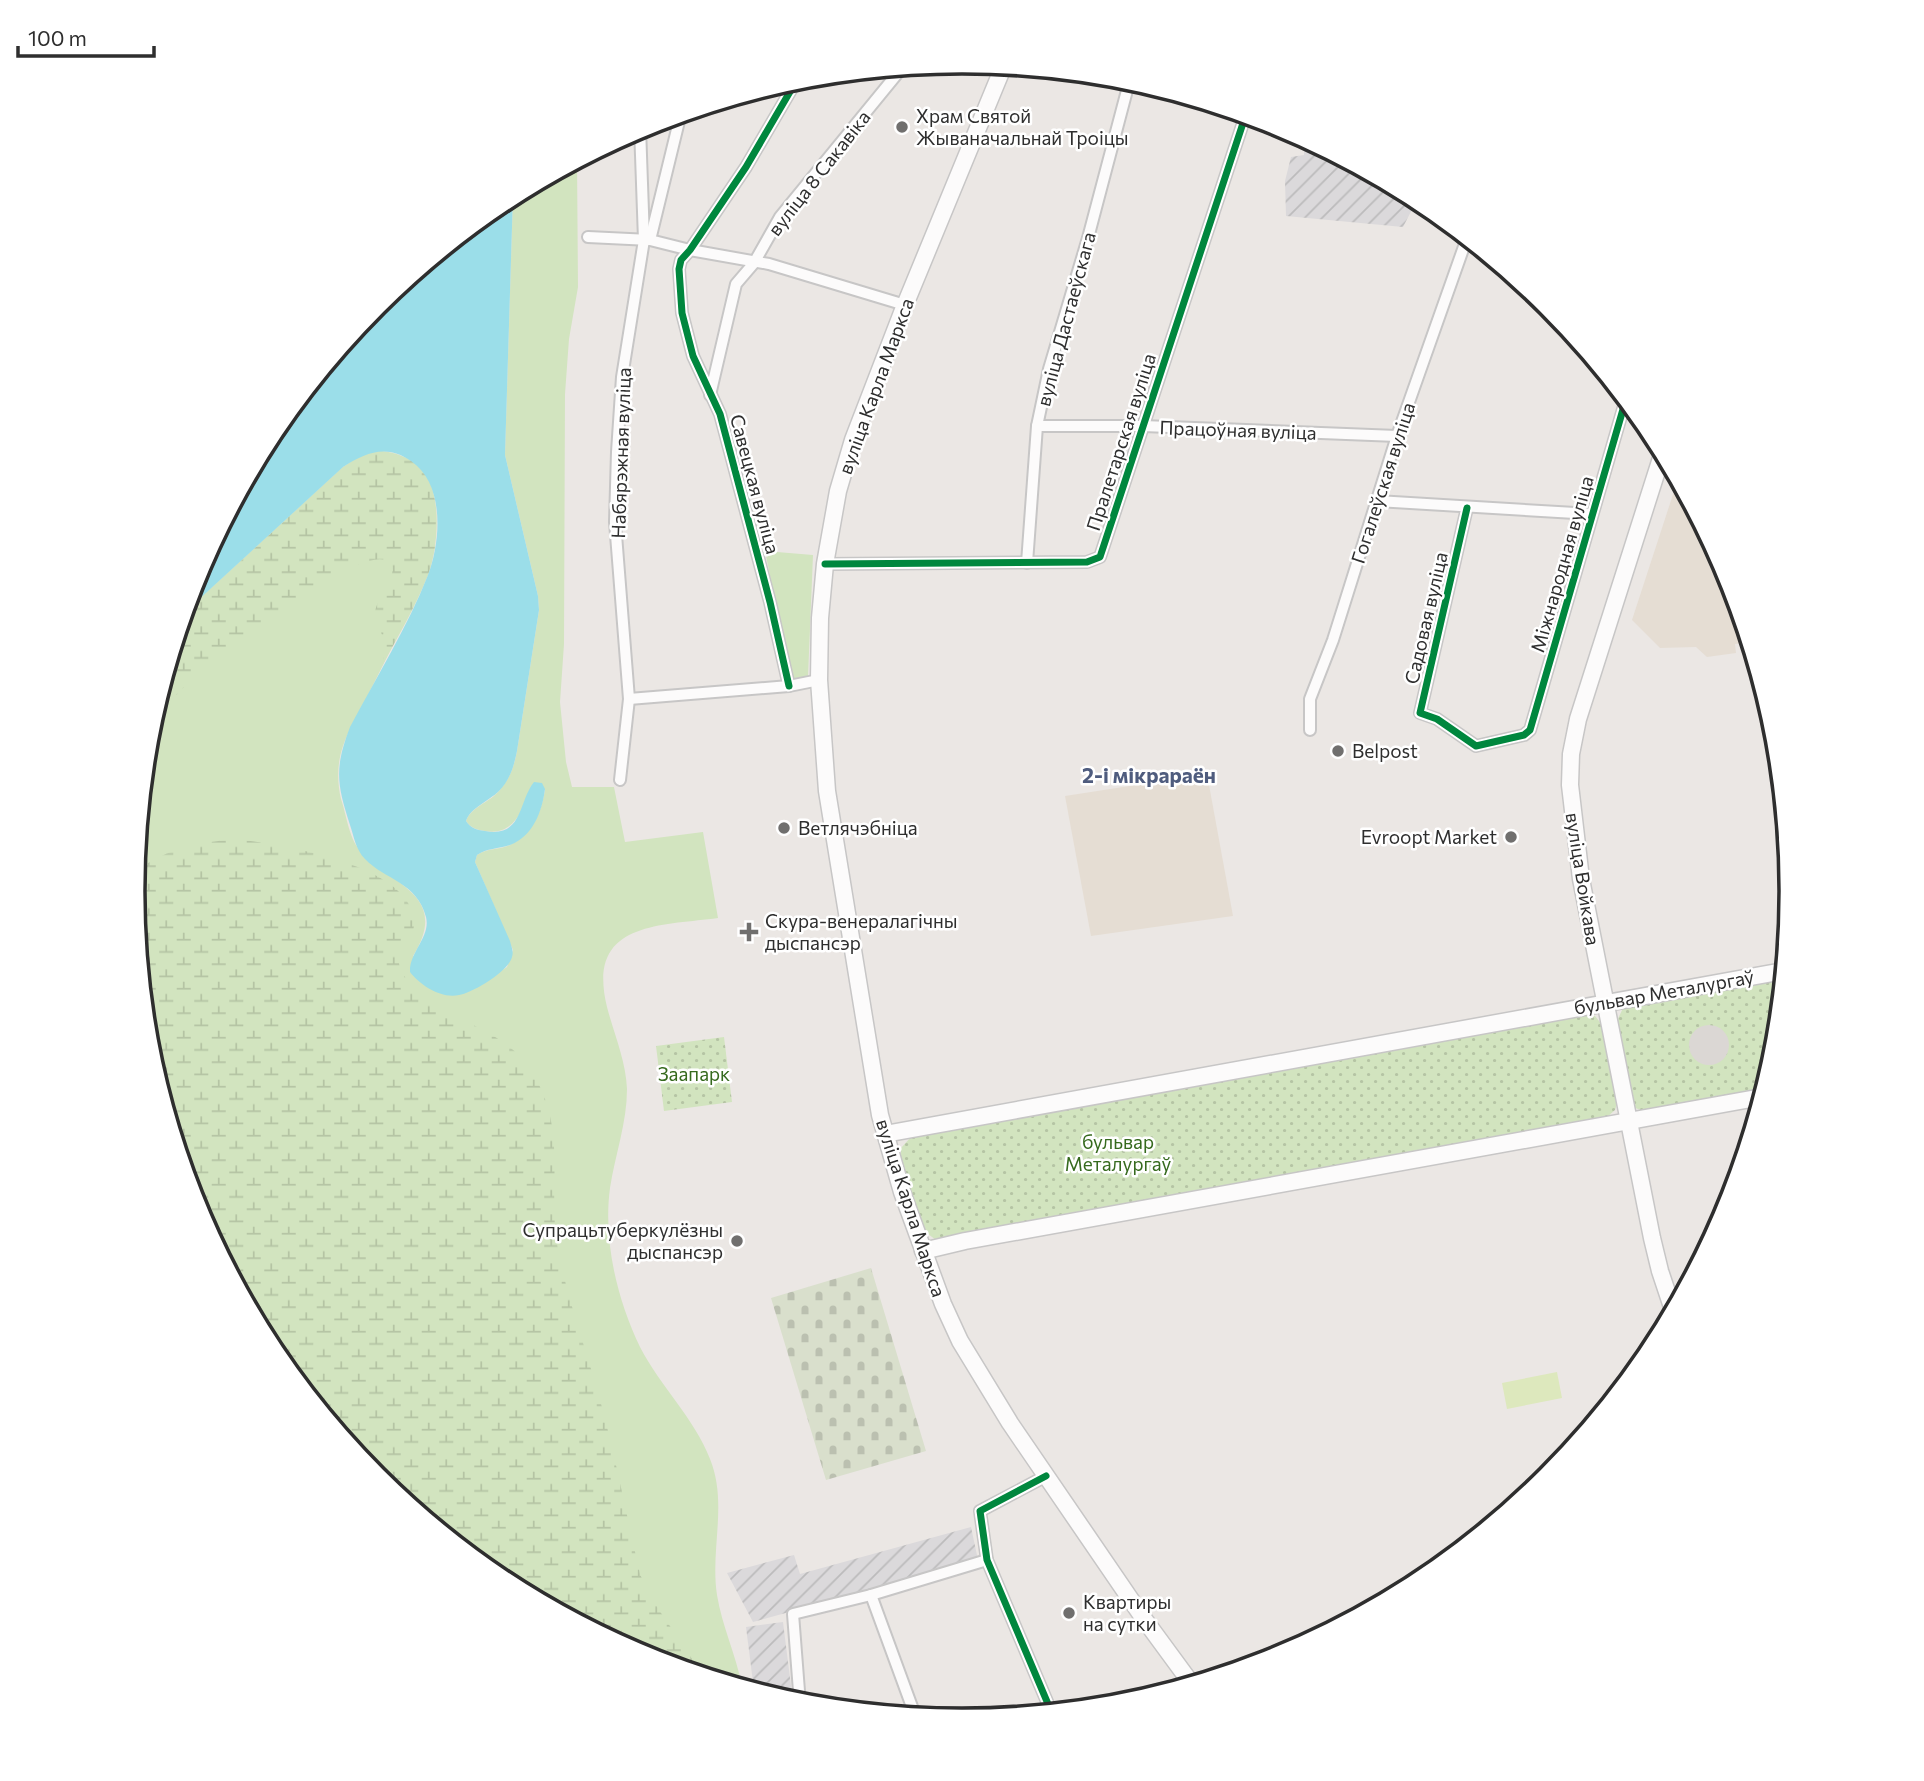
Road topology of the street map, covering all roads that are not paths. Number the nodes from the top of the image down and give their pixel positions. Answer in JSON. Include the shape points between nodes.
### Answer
{"nodes":[{"id":1,"x":1000,"y":75,"type":"edge"},
{"id":2,"x":893,"y":77,"type":"edge"},
{"id":3,"x":1127,"y":90,"type":"edge"},
{"id":4,"x":790,"y":92,"type":"edge"},
{"id":5,"x":1243,"y":124,"type":"edge"},
{"id":6,"x":678,"y":125,"type":"edge"},
{"id":7,"x":641,"y":140,"type":"edge"},
{"id":8,"x":588,"y":237,"type":"dead end"},
{"id":9,"x":647,"y":240,"type":"junction"},
{"id":10,"x":1465,"y":247,"type":"edge"},
{"id":11,"x":690,"y":250,"type":"junction"},
{"id":12,"x":754,"y":262,"type":"junction"},
{"id":13,"x":905,"y":305,"type":"junction"},
{"id":14,"x":710,"y":395,"type":"junction"},
{"id":15,"x":1623,"y":411,"type":"edge"},
{"id":16,"x":1037,"y":426,"type":"junction"},
{"id":17,"x":1143,"y":426,"type":"junction"},
{"id":18,"x":1397,"y":436,"type":"junction"},
{"id":19,"x":1660,"y":466,"type":"edge"},
{"id":20,"x":1377,"y":501,"type":"junction"},
{"id":21,"x":1468,"y":508,"type":"junction"},
{"id":22,"x":1592,"y":514,"type":"junction"},
{"id":23,"x":1027,"y":563,"type":"junction"},
{"id":24,"x":825,"y":564,"type":"junction"},
{"id":25,"x":819,"y":680,"type":"junction"},
{"id":26,"x":789,"y":686,"type":"junction"},
{"id":27,"x":629,"y":699,"type":"junction"},
{"id":28,"x":1310,"y":730,"type":"dead end"},
{"id":29,"x":1524,"y":735,"type":"joint"},
{"id":30,"x":620,"y":780,"type":"dead end"},
{"id":31,"x":1774,"y":973,"type":"edge"},
{"id":32,"x":1606,"y":1003,"type":"junction"},
{"id":33,"x":1752,"y":1099,"type":"edge"},
{"id":34,"x":1629,"y":1121,"type":"junction"},
{"id":35,"x":885,"y":1134,"type":"junction"},
{"id":36,"x":923,"y":1251,"type":"junction"},
{"id":37,"x":1670,"y":1300,"type":"edge"},
{"id":38,"x":1046,"y":1476,"type":"junction"},
{"id":39,"x":987,"y":1560,"type":"junction"},
{"id":40,"x":871,"y":1595,"type":"junction"},
{"id":41,"x":1185,"y":1676,"type":"edge"},
{"id":42,"x":799,"y":1691,"type":"edge"},
{"id":43,"x":1048,"y":1703,"type":"edge"},
{"id":44,"x":912,"y":1706,"type":"edge"}],
"edges":[{"from":1,"to":13,"type":"main road","name":"вуліца Карла Маркса"},
{"from":2,"to":12,"type":"street","name":"вуліца 8 Сакавіка","via":[[780,217]]},
{"from":3,"to":16,"type":"street","name":"вуліца Дастаеўскага"},
{"from":4,"to":11,"type":"street","name":"Савецкая вуліца"},
{"from":5,"to":17,"type":"street","name":"Пралетарская вуліца"},
{"from":6,"to":9,"type":"street"},
{"from":7,"to":9,"type":"street","name":"Набярэжная вуліца"},
{"from":8,"to":9,"type":"street"},
{"from":9,"to":11,"type":"street"},
{"from":9,"to":27,"type":"street","name":"Набярэжная вуліца","via":[[622,377],[617,452],[615,522]]},
{"from":10,"to":18,"type":"street","name":"Гогалеўская вуліца"},
{"from":11,"to":12,"type":"street"},
{"from":11,"to":14,"type":"street","name":"Савецкая вуліца","via":[[679,270],[682,313],[692,356]]},
{"from":12,"to":13,"type":"street"},
{"from":12,"to":14,"type":"street","name":"вуліца 8 Сакавіка","via":[[736,284]]},
{"from":13,"to":24,"type":"main road","name":"вуліца Карла Маркса","via":[[853,440]]},
{"from":14,"to":26,"type":"street","name":"Савецкая вуліца","via":[[720,414]]},
{"from":15,"to":22,"type":"street","name":"Міжнародная вуліца"},
{"from":16,"to":17,"type":"street","name":"Працоўная вуліца"},
{"from":16,"to":23,"type":"street","name":"вуліца Дастаеўскага"},
{"from":17,"to":18,"type":"street","name":"Працоўная вуліца"},
{"from":17,"to":23,"type":"street","name":"Пралетарская вуліца","via":[[1100,557],[1087,562]]},
{"from":18,"to":20,"type":"street","name":"Гогалеўская вуліца"},
{"from":19,"to":32,"type":"main road","name":"вуліца Войкава","via":[[1584,697],[1571,754],[1575,839]]},
{"from":20,"to":21,"type":"street"},
{"from":20,"to":28,"type":"street","name":"Гогалеўская вуліца","via":[[1310,699]]},
{"from":21,"to":22,"type":"street"},
{"from":21,"to":29,"type":"street","name":"Садовая вуліца","via":[[1420,713],[1476,746]]},
{"from":22,"to":29,"type":"street","name":"Міжнародная вуліца","via":[[1530,730]]},
{"from":23,"to":24,"type":"street","name":"Пралетарская вуліца"},
{"from":24,"to":25,"type":"main road","name":"вуліца Карла Маркса"},
{"from":25,"to":26,"type":"street"},
{"from":25,"to":35,"type":"main road","name":"вуліца Карла Маркса","via":[[827,790],[872,1079]]},
{"from":26,"to":27,"type":"street"},
{"from":27,"to":30,"type":"street","name":"Набярэжная вуліца"},
{"from":31,"to":32,"type":"main road","name":"бульвар Металургаў"},
{"from":32,"to":34,"type":"main road","name":"вуліца Войкава"},
{"from":32,"to":35,"type":"main road","name":"бульвар Металургаў"},
{"from":33,"to":34,"type":"main road"},
{"from":34,"to":36,"type":"main road"},
{"from":34,"to":37,"type":"main road","name":"вуліца Войкава"},
{"from":35,"to":36,"type":"main road","name":"вуліца Карла Маркса"},
{"from":36,"to":38,"type":"main road","name":"вуліца Карла Маркса","via":[[960,1341]]},
{"from":38,"to":39,"type":"street","via":[[981,1511]]},
{"from":38,"to":41,"type":"main road","name":"вуліца Карла Маркса"},
{"from":39,"to":40,"type":"street"},
{"from":39,"to":43,"type":"street"},
{"from":40,"to":42,"type":"street","via":[[793,1614]]},
{"from":40,"to":44,"type":"street"}]}
